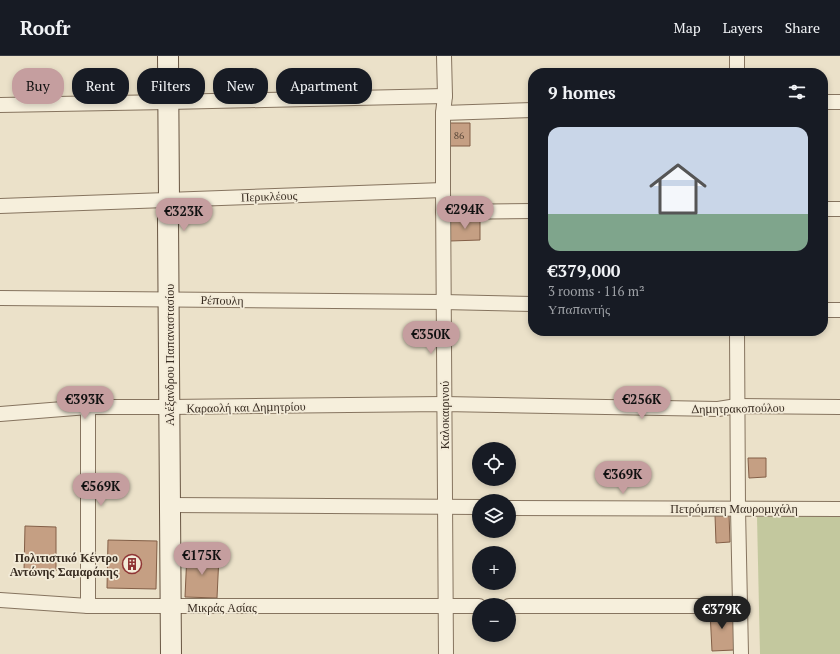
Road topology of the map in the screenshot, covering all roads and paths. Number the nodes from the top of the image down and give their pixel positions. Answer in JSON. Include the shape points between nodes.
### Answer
{"nodes":[{"id":1,"x":168,"y":56,"type":"edge"},
{"id":2,"x":444,"y":56,"type":"edge"},
{"id":3,"x":737,"y":56,"type":"edge"},
{"id":4,"x":168,"y":68,"type":"edge"},
{"id":5,"x":737,"y":68,"type":"edge"},
{"id":6,"x":445,"y":96,"type":"junction"},
{"id":7,"x":205,"y":101,"type":"edge"},
{"id":8,"x":828,"y":102,"type":"edge"},
{"id":9,"x":840,"y":102,"type":"edge"},
{"id":10,"x":137,"y":103,"type":"edge"},
{"id":11,"x":168,"y":104,"type":"edge"},
{"id":12,"x":0,"y":105,"type":"edge"},
{"id":13,"x":528,"y":110,"type":"edge"},
{"id":14,"x":443,"y":113,"type":"junction"},
{"id":15,"x":443,"y":190,"type":"junction"},
{"id":16,"x":169,"y":200,"type":"junction"},
{"id":17,"x":0,"y":206,"type":"edge"},
{"id":18,"x":828,"y":209,"type":"edge"},
{"id":19,"x":840,"y":209,"type":"edge"},
{"id":20,"x":528,"y":211,"type":"edge"},
{"id":21,"x":443,"y":212,"type":"junction"},
{"id":22,"x":0,"y":298,"type":"edge"},
{"id":23,"x":169,"y":300,"type":"junction"},
{"id":24,"x":443,"y":302,"type":"junction"},
{"id":25,"x":528,"y":304,"type":"edge"},
{"id":26,"x":828,"y":310,"type":"edge"},
{"id":27,"x":840,"y":310,"type":"edge"},
{"id":28,"x":737,"y":336,"type":"edge"},
{"id":29,"x":444,"y":404,"type":"junction"},
{"id":30,"x":738,"y":406,"type":"junction"},
{"id":31,"x":88,"y":407,"type":"junction"},
{"id":32,"x":169,"y":407,"type":"junction"},
{"id":33,"x":840,"y":407,"type":"edge"},
{"id":34,"x":0,"y":414,"type":"edge"},
{"id":35,"x":170,"y":504,"type":"junction"},
{"id":36,"x":445,"y":507,"type":"junction"},
{"id":37,"x":472,"y":508,"type":"edge"},
{"id":38,"x":516,"y":508,"type":"edge"},
{"id":39,"x":840,"y":508,"type":"edge"},
{"id":40,"x":738,"y":509,"type":"junction"},
{"id":41,"x":0,"y":600,"type":"edge"},
{"id":42,"x":88,"y":606,"type":"junction"},
{"id":43,"x":445,"y":606,"type":"junction"},
{"id":44,"x":472,"y":606,"type":"edge"},
{"id":45,"x":516,"y":606,"type":"edge"},
{"id":46,"x":740,"y":606,"type":"junction"},
{"id":47,"x":171,"y":607,"type":"junction"},
{"id":48,"x":171,"y":654,"type":"edge"},
{"id":49,"x":446,"y":654,"type":"edge"},
{"id":50,"x":741,"y":654,"type":"edge"}],
"edges":[{"from":1,"to":4,"type":"street","name":"Αλέξανδρου Παπαναστασίου"},
{"from":2,"to":6,"type":"street","name":"Καλοκαιρινού"},
{"from":3,"to":5,"type":"street"},
{"from":6,"to":7,"type":"street"},
{"from":6,"to":14,"type":"street","name":"Καλοκαιρινού"},
{"from":8,"to":9,"type":"street"},
{"from":10,"to":12,"type":"street"},
{"from":11,"to":16,"type":"street","name":"Αλέξανδρου Παπαναστασίου"},
{"from":13,"to":14,"type":"street"},
{"from":14,"to":15,"type":"street","name":"Καλοκαιρινού"},
{"from":15,"to":16,"type":"street","name":"Περικλέους"},
{"from":15,"to":21,"type":"street","name":"Καλοκαιρινού"},
{"from":16,"to":17,"type":"street","name":"Περικλέους"},
{"from":16,"to":23,"type":"street","name":"Αλέξανδρου Παπαναστασίου"},
{"from":18,"to":19,"type":"street"},
{"from":20,"to":21,"type":"street"},
{"from":21,"to":24,"type":"street","name":"Καλοκαιρινού"},
{"from":22,"to":23,"type":"street","name":"Ρέπουλη"},
{"from":23,"to":24,"type":"street","name":"Ρέπουλη"},
{"from":23,"to":32,"type":"street","name":"Αλέξανδρου Παπαναστασίου"},
{"from":24,"to":25,"type":"street","name":"Ρέπουλη"},
{"from":24,"to":29,"type":"street","name":"Καλοκαιρινού"},
{"from":26,"to":27,"type":"street"},
{"from":28,"to":30,"type":"street"},
{"from":29,"to":30,"type":"street","name":"Δημητρακοπούλου","via":[[718,409]]},
{"from":29,"to":32,"type":"street","name":"Καραολή και Δημητρίου"},
{"from":29,"to":36,"type":"street","name":"Καλοκαιρινού"},
{"from":30,"to":33,"type":"street","name":"Δημητρακοπούλου"},
{"from":30,"to":40,"type":"street"},
{"from":31,"to":32,"type":"street","name":"Καραολή και Δημητρίου"},
{"from":31,"to":34,"type":"street","name":"Καραολή και Δημητρίου"},
{"from":31,"to":42,"type":"street"},
{"from":32,"to":35,"type":"street","name":"Αλέξανδρου Παπαναστασίου"},
{"from":35,"to":36,"type":"street"},
{"from":35,"to":47,"type":"street","name":"Αλέξανδρου Παπαναστασίου"},
{"from":36,"to":37,"type":"street"},
{"from":36,"to":43,"type":"street","name":"Καλοκαιρινού"},
{"from":38,"to":40,"type":"street","name":"Πετρόμπεη Μαυρομιχάλη"},
{"from":39,"to":40,"type":"street","name":"Πετρόμπεη Μαυρομιχάλη"},
{"from":40,"to":46,"type":"street"},
{"from":41,"to":42,"type":"street","name":"Μικράς Ασίας"},
{"from":42,"to":47,"type":"street","name":"Μικράς Ασίας"},
{"from":43,"to":44,"type":"street","name":"Μικράς Ασίας"},
{"from":43,"to":47,"type":"street","name":"Μικράς Ασίας"},
{"from":43,"to":49,"type":"street","name":"Καλοκαιρινού"},
{"from":45,"to":46,"type":"street"},
{"from":46,"to":50,"type":"street"},
{"from":47,"to":48,"type":"street","name":"Αλέξανδρου Παπαναστασίου"}]}
